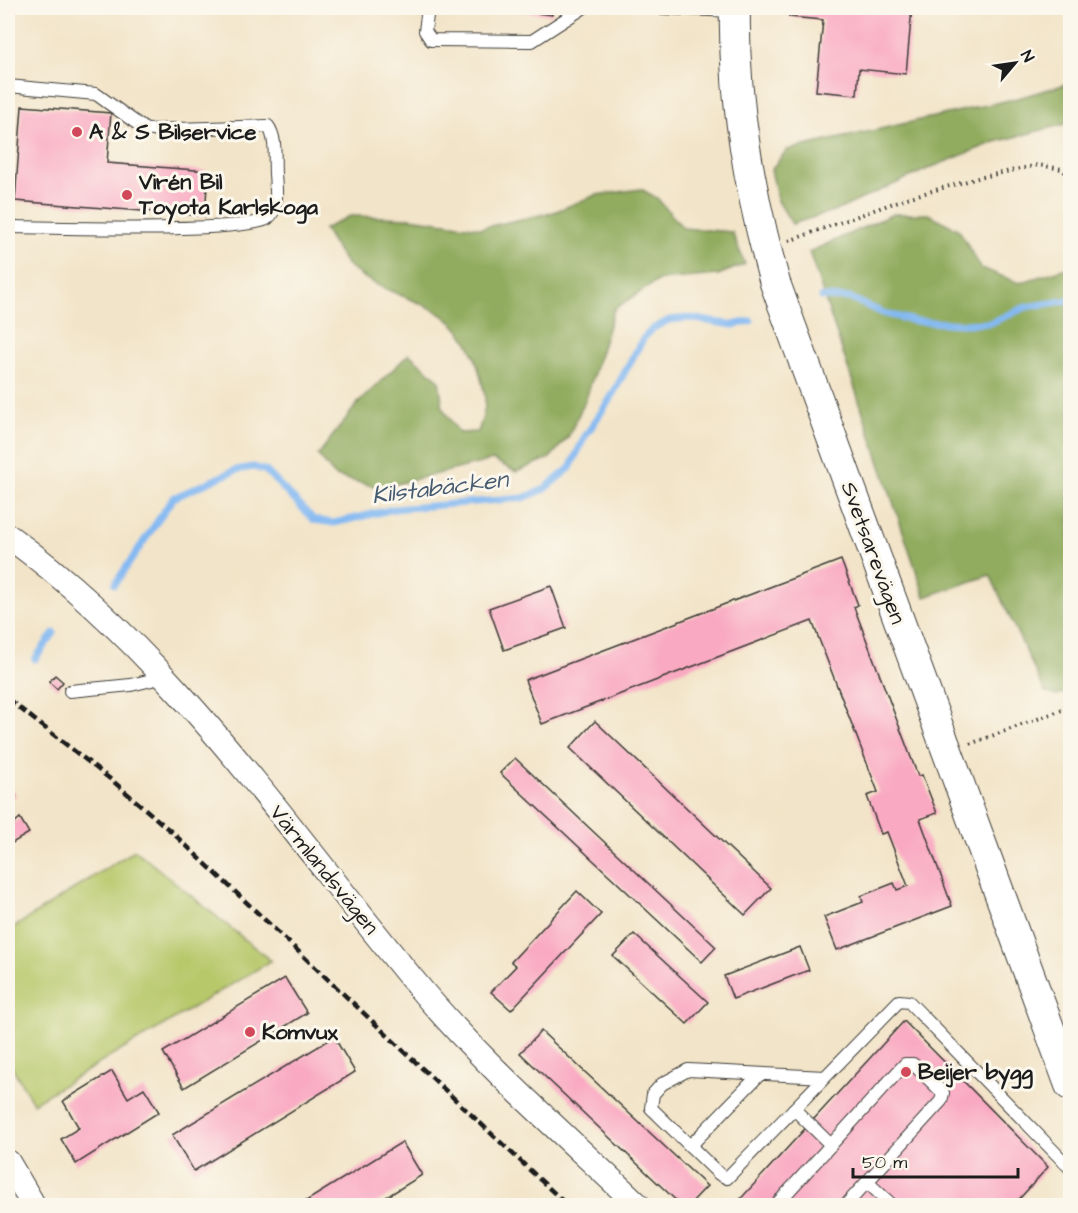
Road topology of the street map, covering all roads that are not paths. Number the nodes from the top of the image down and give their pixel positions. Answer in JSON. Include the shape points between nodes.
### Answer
{"nodes":[{"id":1,"x":428,"y":8,"type":"edge"},
{"id":2,"x":583,"y":8,"type":"edge"},
{"id":3,"x":661,"y":8,"type":"edge"},
{"id":4,"x":735,"y":9,"type":"edge"},
{"id":5,"x":8,"y":86,"type":"edge"},
{"id":6,"x":8,"y":227,"type":"edge"},
{"id":7,"x":8,"y":536,"type":"edge"},
{"id":8,"x":164,"y":677,"type":"junction"},
{"id":9,"x":70,"y":691,"type":"dead end"},
{"id":10,"x":760,"y":1074,"type":"junction"},
{"id":11,"x":825,"y":1077,"type":"junction"},
{"id":12,"x":1071,"y":1085,"type":"edge"},
{"id":13,"x":794,"y":1109,"type":"junction"},
{"id":14,"x":831,"y":1145,"type":"junction"},
{"id":15,"x":690,"y":1146,"type":"junction"},
{"id":16,"x":8,"y":1162,"type":"edge"},
{"id":17,"x":1071,"y":1168,"type":"edge"},
{"id":18,"x":867,"y":1182,"type":"junction"},
{"id":19,"x":28,"y":1203,"type":"edge"},
{"id":20,"x":639,"y":1206,"type":"edge"},
{"id":21,"x":775,"y":1206,"type":"edge"},
{"id":22,"x":845,"y":1206,"type":"edge"},
{"id":23,"x":893,"y":1206,"type":"edge"}],
"edges":[{"from":1,"to":2,"type":"lane","via":[[425,31],[432,39],[532,41]]},
{"from":3,"to":4,"type":"lane"},
{"from":4,"to":12,"type":"street","name":"Svetsarevägen","via":[[738,114],[766,250],[791,332]]},
{"from":5,"to":6,"type":"lane","via":[[96,94],[147,130],[268,126],[273,133],[276,187],[274,211],[266,220],[219,228]]},
{"from":7,"to":8,"type":"street","name":"Värmlandsvägen","via":[[113,624]]},
{"from":8,"to":9,"type":"lane","via":[[131,685]]},
{"from":8,"to":20,"type":"street","name":"Värmlandsvägen","via":[[223,744],[414,982],[504,1077]]},
{"from":10,"to":11,"type":"lane"},
{"from":10,"to":15,"type":"lane"},
{"from":10,"to":15,"type":"lane","via":[[688,1070],[662,1084],[653,1094],[651,1108]]},
{"from":11,"to":13,"type":"lane"},
{"from":11,"to":17,"type":"lane","via":[[899,1001],[909,1002]]},
{"from":13,"to":14,"type":"lane"},
{"from":13,"to":15,"type":"lane","via":[[727,1178]]},
{"from":14,"to":18,"type":"lane","via":[[905,1064],[913,1064],[943,1093],[941,1101]]},
{"from":14,"to":21,"type":"lane"},
{"from":16,"to":19,"type":"street"},
{"from":18,"to":22,"type":"lane"},
{"from":18,"to":23,"type":"lane"}]}
